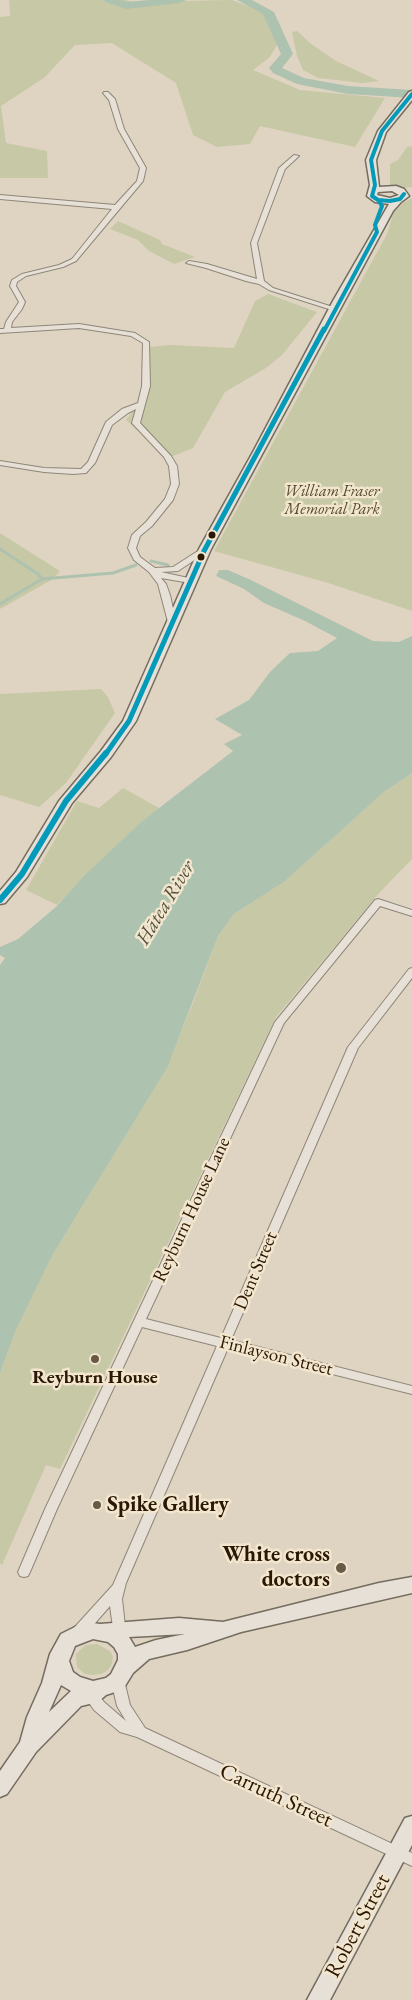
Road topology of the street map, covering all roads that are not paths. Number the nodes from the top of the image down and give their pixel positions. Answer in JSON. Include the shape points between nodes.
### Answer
{"nodes":[{"id":1,"x":106,"y":93,"type":"dead end"},
{"id":2,"x":411,"y":95,"type":"edge"},
{"id":3,"x":296,"y":156,"type":"dead end"},
{"id":4,"x":374,"y":156,"type":"junction"},
{"id":5,"x":374,"y":190,"type":"junction"},
{"id":6,"x":402,"y":192,"type":"edge"},
{"id":7,"x":0,"y":198,"type":"edge"},
{"id":8,"x":378,"y":200,"type":"junction"},
{"id":9,"x":117,"y":207,"type":"junction"},
{"id":10,"x":376,"y":232,"type":"junction"},
{"id":11,"x":189,"y":263,"type":"dead end"},
{"id":12,"x":261,"y":282,"type":"junction"},
{"id":13,"x":334,"y":309,"type":"junction"},
{"id":14,"x":4,"y":331,"type":"edge"},
{"id":15,"x":140,"y":405,"type":"junction"},
{"id":16,"x":0,"y":463,"type":"edge"},
{"id":17,"x":204,"y":551,"type":"junction"},
{"id":18,"x":149,"y":569,"type":"junction"},
{"id":19,"x":190,"y":581,"type":"junction"},
{"id":20,"x":172,"y":622,"type":"junction"},
{"id":21,"x":0,"y":900,"type":"edge"},
{"id":22,"x":412,"y":913,"type":"edge"},
{"id":23,"x":412,"y":971,"type":"edge"},
{"id":24,"x":140,"y":1322,"type":"junction"},
{"id":25,"x":226,"y":1343,"type":"junction"},
{"id":26,"x":412,"y":1390,"type":"edge"},
{"id":27,"x":24,"y":1572,"type":"dead end"},
{"id":28,"x":120,"y":1583,"type":"junction"},
{"id":29,"x":412,"y":1585,"type":"edge"},
{"id":30,"x":224,"y":1629,"type":"junction"},
{"id":31,"x":114,"y":1634,"type":"junction"},
{"id":32,"x":76,"y":1635,"type":"junction"},
{"id":33,"x":59,"y":1661,"type":"junction"},
{"id":34,"x":104,"y":1684,"type":"junction"},
{"id":35,"x":140,"y":1732,"type":"junction"},
{"id":36,"x":29,"y":1746,"type":"junction"},
{"id":37,"x":0,"y":1788,"type":"edge"},
{"id":38,"x":412,"y":1826,"type":"edge"},
{"id":39,"x":405,"y":1857,"type":"edge"},
{"id":40,"x":318,"y":2000,"type":"edge"}],
"edges":[{"from":1,"to":9,"type":"street","via":[[112,99],[121,129],[143,168],[140,181]]},
{"from":2,"to":4,"type":"main road","via":[[382,132]]},
{"from":3,"to":12,"type":"street","via":[[282,168],[254,243]]},
{"from":4,"to":5,"type":"main road","via":[[371,160]]},
{"from":4,"to":6,"type":"main road","via":[[381,180]]},
{"from":5,"to":6,"type":"main road"},
{"from":5,"to":8,"type":"main road","via":[[372,196]]},
{"from":6,"to":8,"type":"main road"},
{"from":6,"to":10,"type":"main road"},
{"from":7,"to":9,"type":"street"},
{"from":8,"to":10,"type":"main road","via":[[382,206],[375,225]]},
{"from":9,"to":14,"type":"street","via":[[74,260],[14,281],[13,286],[22,302]]},
{"from":10,"to":13,"type":"main road"},
{"from":11,"to":12,"type":"street"},
{"from":12,"to":13,"type":"street","via":[[271,289]]},
{"from":13,"to":17,"type":"main road"},
{"from":14,"to":15,"type":"street","via":[[79,326],[142,338],[147,347],[147,382]]},
{"from":15,"to":16,"type":"street","via":[[124,411],[109,424],[91,463],[83,471],[44,470]]},
{"from":15,"to":18,"type":"street","via":[[136,424],[167,456],[175,484],[169,500],[133,541],[135,554]]},
{"from":17,"to":18,"type":"street","via":[[175,569]]},
{"from":17,"to":19,"type":"main road"},
{"from":18,"to":19,"type":"street","via":[[167,577]]},
{"from":18,"to":20,"type":"street","via":[[164,590]]},
{"from":19,"to":20,"type":"main road"},
{"from":20,"to":21,"type":"main road","via":[[129,721],[66,801],[22,874]]},
{"from":22,"to":24,"type":"street","name":"Reyburn House Lane","via":[[378,902],[280,1022]]},
{"from":23,"to":25,"type":"street","name":"Dent Street","via":[[353,1047]]},
{"from":24,"to":25,"type":"street","name":"Finlayson Street"},
{"from":24,"to":27,"type":"street","name":"Reyburn House Lane"},
{"from":25,"to":26,"type":"street","name":"Finlayson Street"},
{"from":25,"to":28,"type":"street","name":"Dent Street"},
{"from":28,"to":31,"type":"street","name":"Dent Street"},
{"from":28,"to":32,"type":"street","name":"Dent Street","via":[[102,1610]]},
{"from":29,"to":30,"type":"main road"},
{"from":30,"to":31,"type":"main road","via":[[179,1626]]},
{"from":30,"to":34,"type":"main road","via":[[142,1653]]},
{"from":31,"to":32,"type":"main road","via":[[84,1632]]},
{"from":31,"to":34,"type":"main road","via":[[128,1653]]},
{"from":32,"to":33,"type":"main road","via":[[63,1646]]},
{"from":33,"to":34,"type":"main road","via":[[66,1678]]},
{"from":33,"to":36,"type":"main road"},
{"from":34,"to":35,"type":"street","via":[[124,1706]]},
{"from":34,"to":35,"type":"street","name":"Carruth Street","via":[[117,1723]]},
{"from":34,"to":36,"type":"main road","via":[[76,1698]]},
{"from":35,"to":39,"type":"street","name":"Carruth Street"},
{"from":36,"to":37,"type":"main road"},
{"from":38,"to":39,"type":"main road","name":"Robert Street"},
{"from":39,"to":40,"type":"main road","name":"Robert Street"}]}
